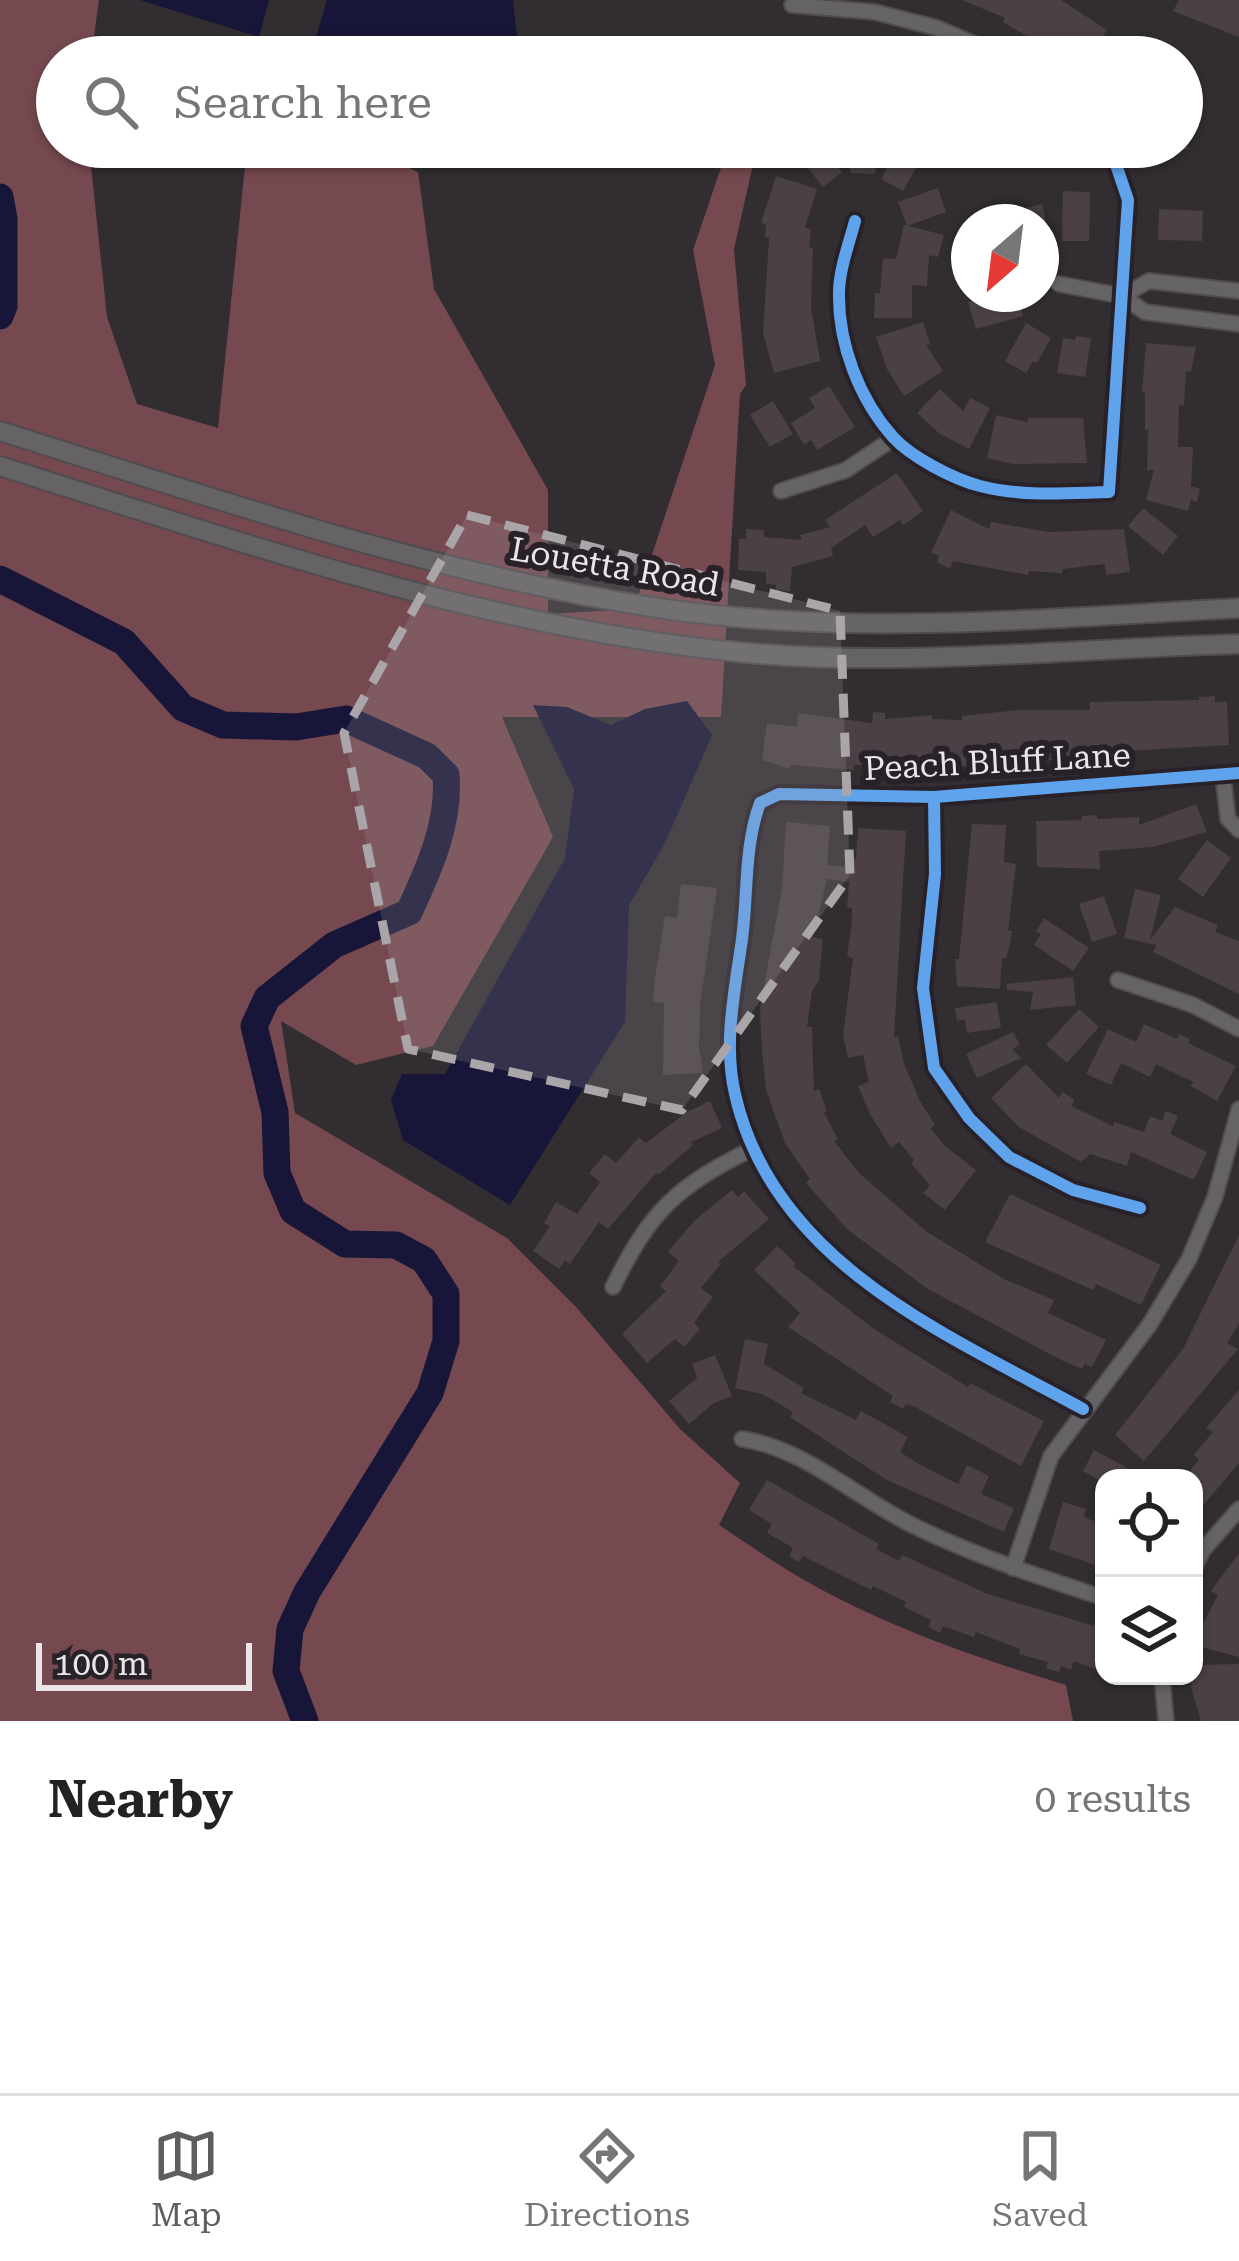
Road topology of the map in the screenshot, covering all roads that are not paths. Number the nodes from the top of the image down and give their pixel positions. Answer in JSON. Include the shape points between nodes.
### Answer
{"nodes":[{"id":1,"x":791,"y":5,"type":"dead end"},
{"id":2,"x":955,"y":36,"type":"edge"},
{"id":3,"x":1117,"y":168,"type":"edge"},
{"id":4,"x":855,"y":221,"type":"dead end"},
{"id":5,"x":1059,"y":284,"type":"dead end"},
{"id":6,"x":1239,"y":291,"type":"edge"},
{"id":7,"x":1122,"y":296,"type":"junction"},
{"id":8,"x":1239,"y":324,"type":"edge"},
{"id":9,"x":0,"y":431,"type":"edge"},
{"id":10,"x":894,"y":438,"type":"junction"},
{"id":11,"x":0,"y":466,"type":"edge"},
{"id":12,"x":782,"y":491,"type":"dead end"},
{"id":13,"x":1239,"y":608,"type":"edge"},
{"id":14,"x":1239,"y":644,"type":"edge"},
{"id":15,"x":1231,"y":774,"type":"edge"},
{"id":16,"x":934,"y":797,"type":"junction"},
{"id":17,"x":1239,"y":830,"type":"edge"},
{"id":18,"x":1118,"y":980,"type":"dead end"},
{"id":19,"x":1239,"y":1028,"type":"edge"},
{"id":20,"x":1239,"y":1109,"type":"edge"},
{"id":21,"x":752,"y":1149,"type":"junction"},
{"id":22,"x":1140,"y":1208,"type":"dead end"},
{"id":23,"x":613,"y":1287,"type":"dead end"},
{"id":24,"x":1083,"y":1409,"type":"junction"},
{"id":25,"x":742,"y":1439,"type":"dead end"},
{"id":26,"x":1239,"y":1509,"type":"edge"},
{"id":27,"x":1203,"y":1550,"type":"edge"},
{"id":28,"x":1013,"y":1568,"type":"junction"},
{"id":29,"x":1095,"y":1595,"type":"edge"},
{"id":30,"x":1163,"y":1685,"type":"edge"},
{"id":31,"x":1166,"y":1721,"type":"edge"}],
"edges":[{"from":1,"to":2,"type":"street","via":[[875,12]]},
{"from":3,"to":7,"type":"street","via":[[1128,200]]},
{"from":4,"to":10,"type":"street","via":[[838,289],[841,336]]},
{"from":5,"to":7,"type":"street"},
{"from":6,"to":7,"type":"street","via":[[1149,281]]},
{"from":7,"to":8,"type":"street","via":[[1145,312]]},
{"from":7,"to":10,"type":"street","via":[[1109,492],[979,485]]},
{"from":9,"to":13,"type":"main road","name":"Louetta Road","via":[[476,572],[659,608],[881,624]]},
{"from":10,"to":12,"type":"street","via":[[846,470]]},
{"from":11,"to":14,"type":"main road","name":"Louetta Road","via":[[476,607],[660,644],[861,659]]},
{"from":15,"to":16,"type":"street","name":"Peach Bluff Lane"},
{"from":15,"to":17,"type":"street","via":[[1228,819]]},
{"from":16,"to":21,"type":"street","name":"Peach Bluff Lane","via":[[778,794],[760,803],[730,1012],[734,1091]]},
{"from":16,"to":22,"type":"street","via":[[923,988],[934,1068],[1009,1157],[1073,1190]]},
{"from":18,"to":19,"type":"street"},
{"from":20,"to":24,"type":"street","via":[[1189,1259]]},
{"from":21,"to":23,"type":"street","via":[[670,1197]]},
{"from":21,"to":24,"type":"street","via":[[796,1222],[848,1270],[924,1322]]},
{"from":24,"to":28,"type":"street","via":[[1051,1456]]},
{"from":25,"to":28,"type":"street","via":[[773,1444],[916,1527]]},
{"from":26,"to":27,"type":"street"},
{"from":28,"to":29,"type":"street"},
{"from":30,"to":31,"type":"street"}]}
